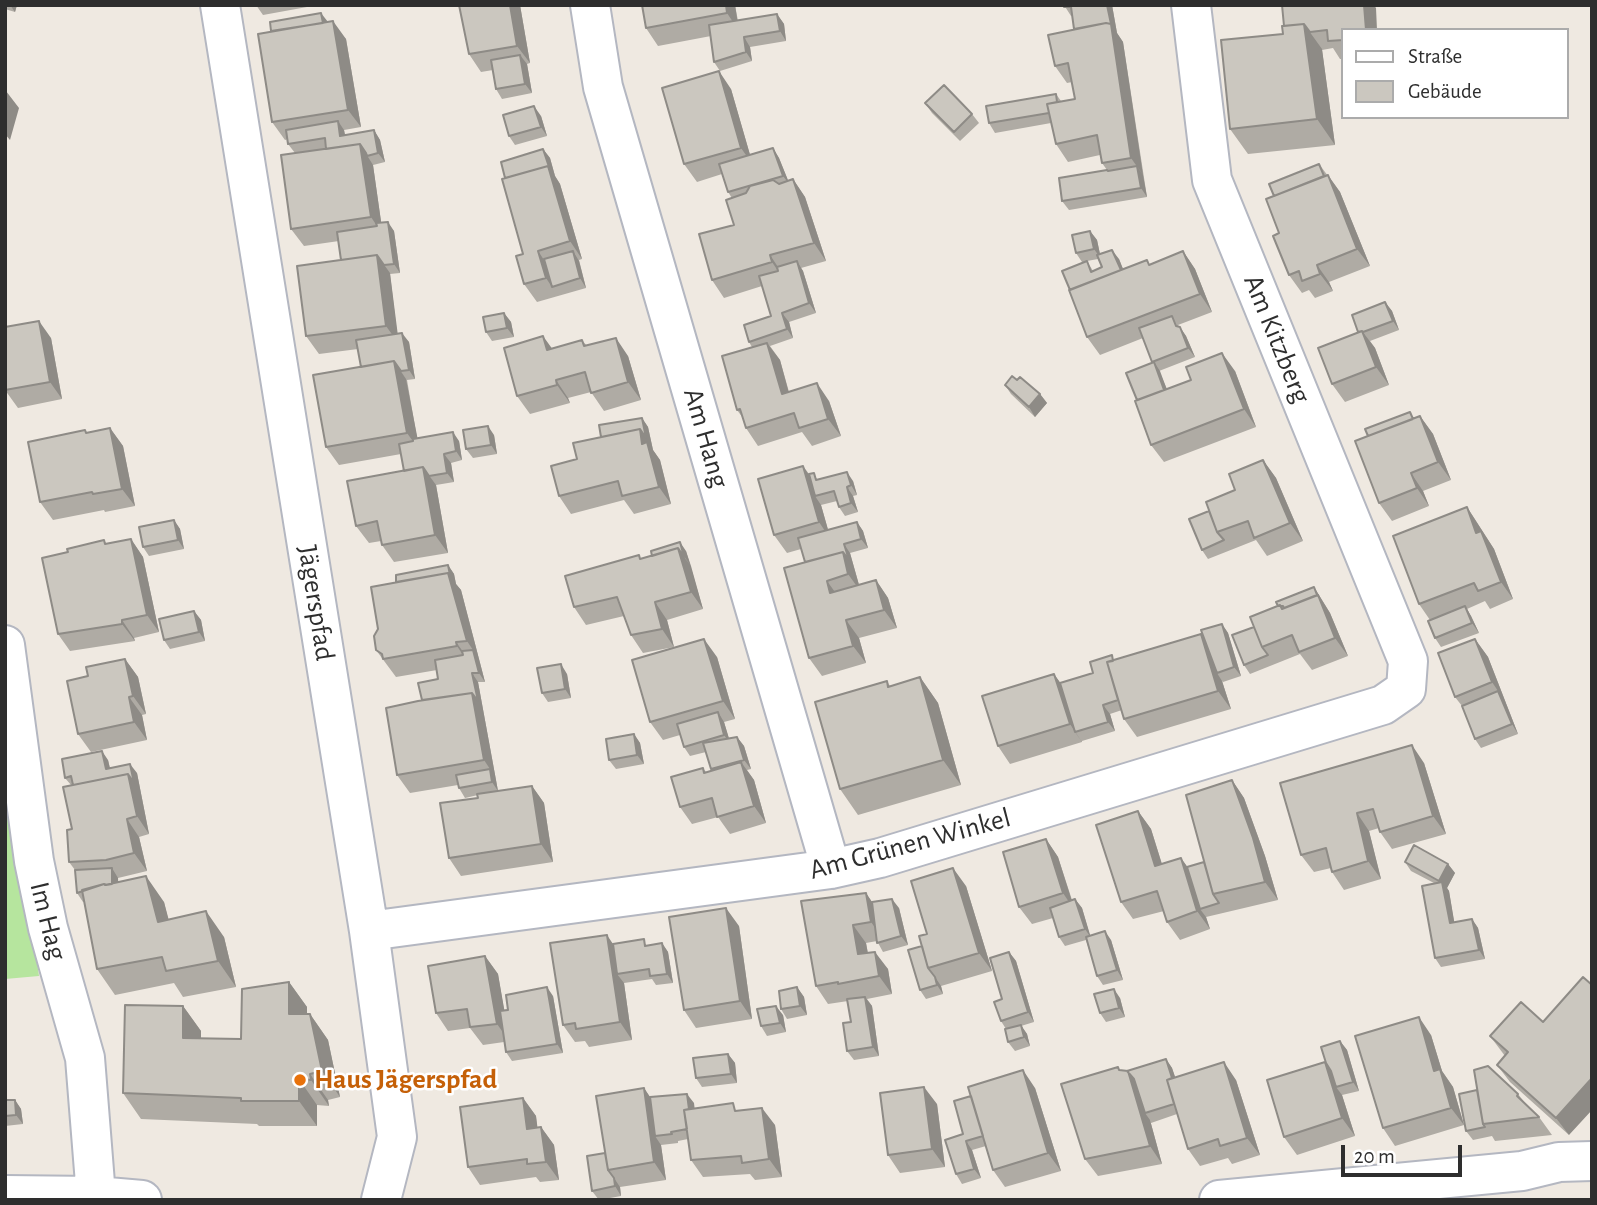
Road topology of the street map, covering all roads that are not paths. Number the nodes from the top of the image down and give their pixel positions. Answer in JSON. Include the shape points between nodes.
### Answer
{"nodes":[{"id":1,"x":220,"y":5,"type":"edge"},
{"id":2,"x":590,"y":5,"type":"edge"},
{"id":3,"x":1191,"y":5,"type":"edge"},
{"id":4,"x":5,"y":645,"type":"edge"},
{"id":5,"x":1408,"y":661,"type":"joint"},
{"id":6,"x":831,"y":869,"type":"junction"},
{"id":7,"x":369,"y":931,"type":"junction"},
{"id":8,"x":1592,"y":1161,"type":"edge"},
{"id":9,"x":5,"y":1195,"type":"edge"},
{"id":10,"x":96,"y":1196,"type":"junction"},
{"id":11,"x":142,"y":1200,"type":"edge"},
{"id":12,"x":381,"y":1200,"type":"edge"},
{"id":13,"x":1219,"y":1200,"type":"edge"}],
"edges":[{"from":1,"to":7,"type":"street","name":"Jägerspfad"},
{"from":2,"to":6,"type":"street","name":"Am Hang","via":[[603,87]]},
{"from":3,"to":5,"type":"street","name":"Am Kitzberg","via":[[1212,180]]},
{"from":4,"to":10,"type":"street","name":"Im Hag","via":[[34,861],[85,1058]]},
{"from":5,"to":6,"type":"street","name":"Am Grünen Winkel","via":[[1406,689],[1383,705]]},
{"from":6,"to":7,"type":"street","name":"Am Grünen Winkel"},
{"from":7,"to":12,"type":"street","name":"Jägerspfad","via":[[397,1137]]},
{"from":8,"to":13,"type":"street"},
{"from":9,"to":10,"type":"street"},
{"from":10,"to":11,"type":"street"}]}
